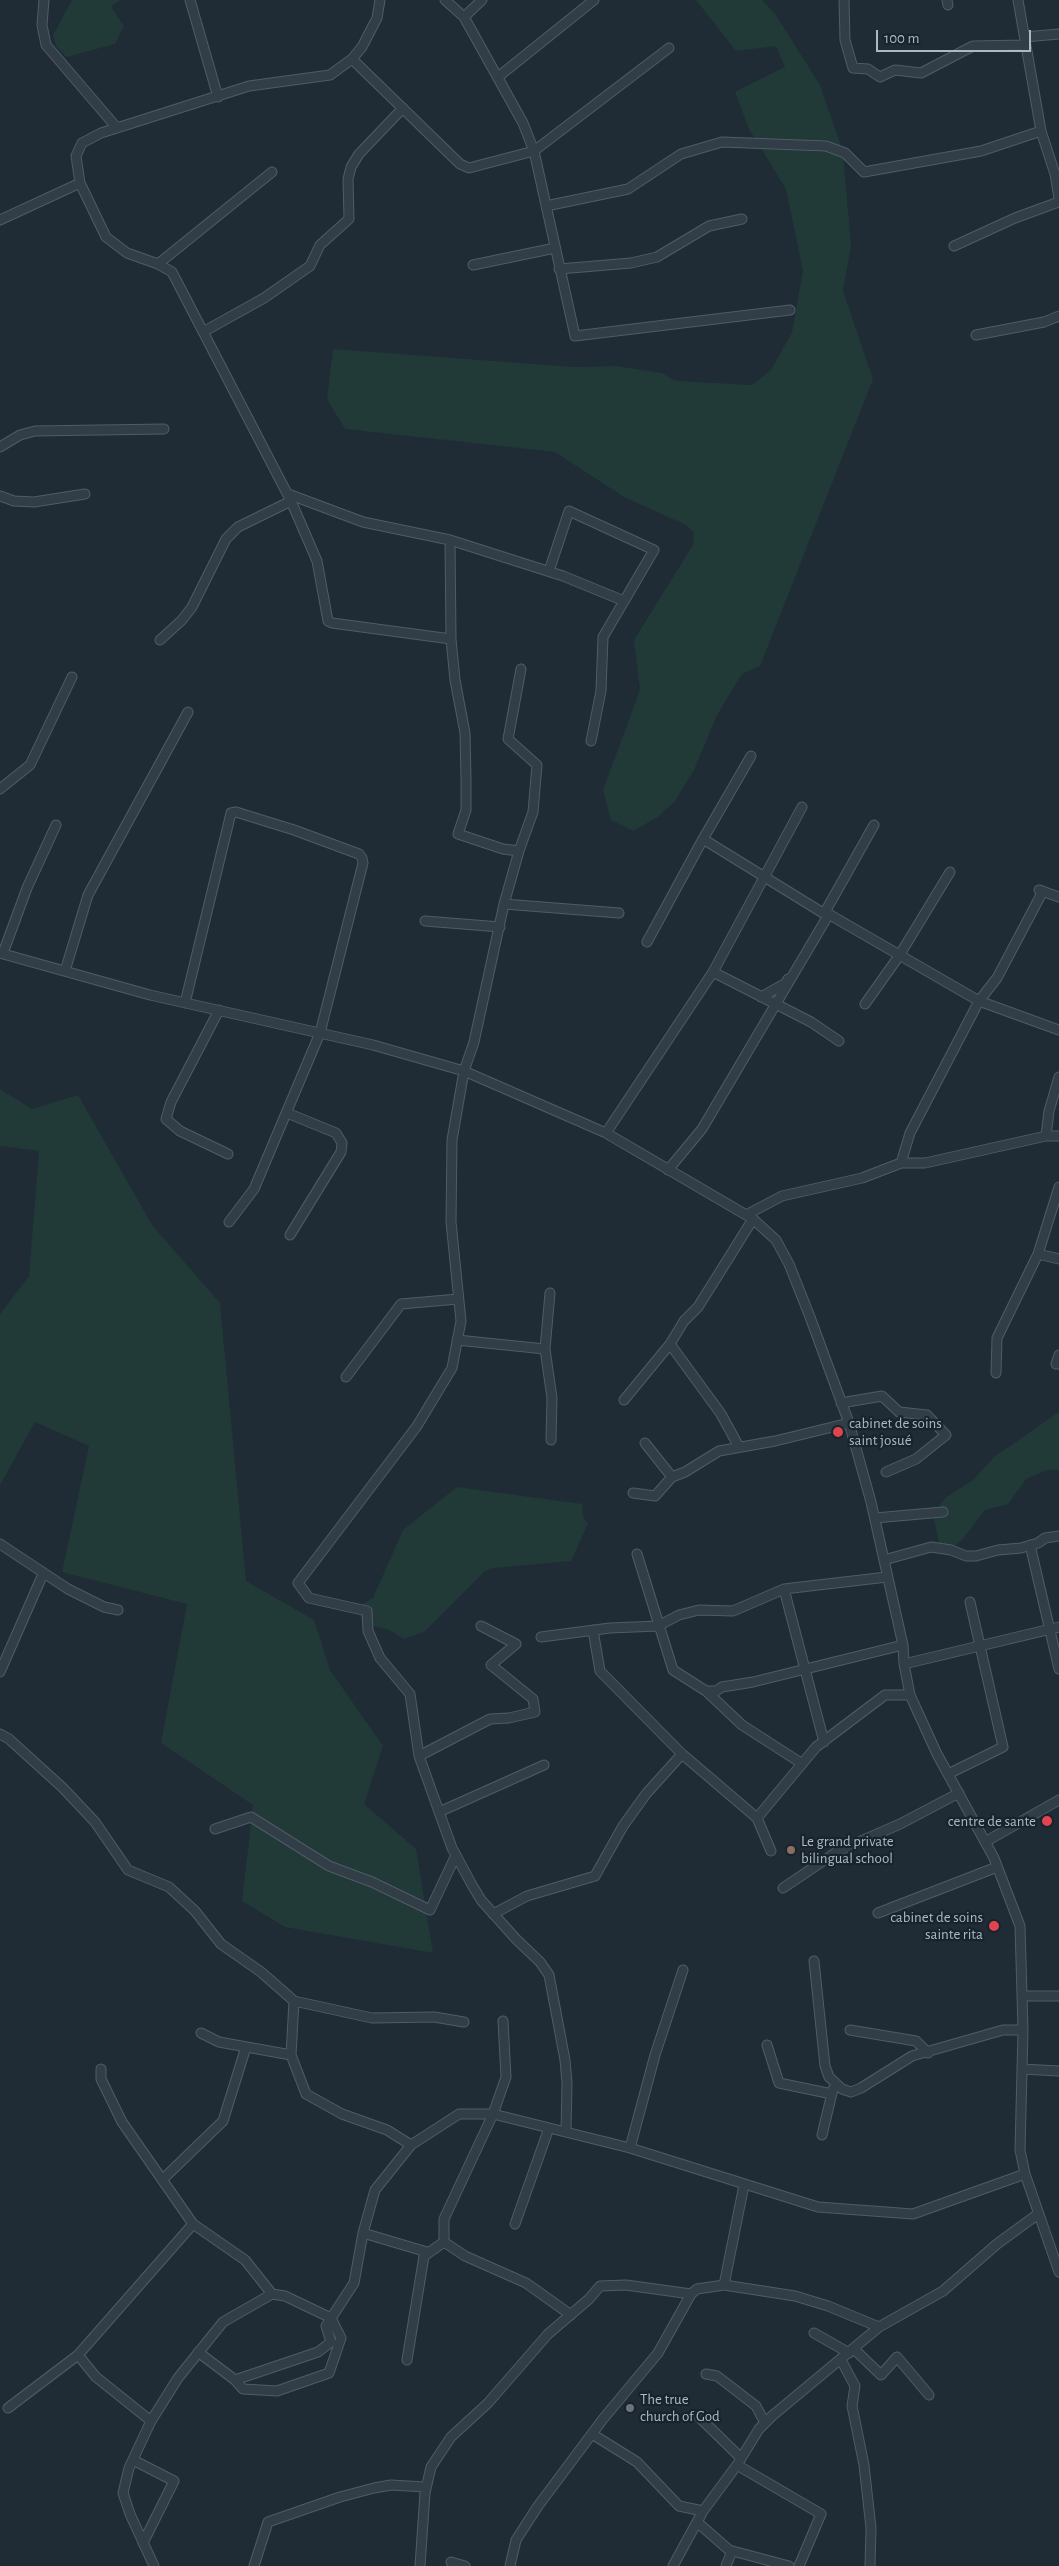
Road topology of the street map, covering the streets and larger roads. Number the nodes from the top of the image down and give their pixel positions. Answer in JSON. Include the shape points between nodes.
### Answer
{"nodes":[{"id":1,"x":44,"y":0,"type":"edge"},
{"id":2,"x":190,"y":0,"type":"edge"},
{"id":3,"x":380,"y":0,"type":"edge"},
{"id":4,"x":445,"y":0,"type":"edge"},
{"id":5,"x":482,"y":0,"type":"edge"},
{"id":6,"x":594,"y":0,"type":"edge"},
{"id":7,"x":844,"y":0,"type":"edge"},
{"id":8,"x":1018,"y":0,"type":"edge"},
{"id":9,"x":464,"y":18,"type":"junction"},
{"id":10,"x":1059,"y":34,"type":"edge"},
{"id":11,"x":1025,"y":41,"type":"junction"},
{"id":12,"x":669,"y":48,"type":"dead end"},
{"id":13,"x":352,"y":59,"type":"junction"},
{"id":14,"x":498,"y":77,"type":"junction"},
{"id":15,"x":218,"y":97,"type":"junction"},
{"id":16,"x":403,"y":108,"type":"junction"},
{"id":17,"x":117,"y":128,"type":"junction"},
{"id":18,"x":1041,"y":131,"type":"junction"},
{"id":19,"x":534,"y":151,"type":"junction"},
{"id":20,"x":272,"y":172,"type":"dead end"},
{"id":21,"x":80,"y":183,"type":"junction"},
{"id":22,"x":1059,"y":198,"type":"edge"},
{"id":23,"x":1059,"y":202,"type":"edge"},
{"id":24,"x":546,"y":206,"type":"junction"},
{"id":25,"x":742,"y":219,"type":"dead end"},
{"id":26,"x":0,"y":220,"type":"edge"},
{"id":27,"x":954,"y":246,"type":"dead end"},
{"id":28,"x":555,"y":248,"type":"junction"},
{"id":29,"x":158,"y":264,"type":"junction"},
{"id":30,"x":474,"y":265,"type":"dead end"},
{"id":31,"x":559,"y":269,"type":"junction"},
{"id":32,"x":790,"y":310,"type":"dead end"},
{"id":33,"x":1059,"y":316,"type":"edge"},
{"id":34,"x":204,"y":332,"type":"junction"},
{"id":35,"x":976,"y":335,"type":"dead end"},
{"id":36,"x":164,"y":429,"type":"dead end"},
{"id":37,"x":0,"y":446,"type":"edge"},
{"id":38,"x":85,"y":494,"type":"dead end"},
{"id":39,"x":0,"y":496,"type":"edge"},
{"id":40,"x":289,"y":498,"type":"junction"},
{"id":41,"x":450,"y":540,"type":"junction"},
{"id":42,"x":549,"y":571,"type":"junction"},
{"id":43,"x":624,"y":601,"type":"junction"},
{"id":44,"x":451,"y":639,"type":"junction"},
{"id":45,"x":160,"y":640,"type":"dead end"},
{"id":46,"x":521,"y":669,"type":"dead end"},
{"id":47,"x":72,"y":677,"type":"dead end"},
{"id":48,"x":188,"y":712,"type":"dead end"},
{"id":49,"x":591,"y":741,"type":"dead end"},
{"id":50,"x":751,"y":756,"type":"dead end"},
{"id":51,"x":0,"y":789,"type":"edge"},
{"id":52,"x":802,"y":807,"type":"dead end"},
{"id":53,"x":56,"y":824,"type":"dead end"},
{"id":54,"x":874,"y":825,"type":"dead end"},
{"id":55,"x":703,"y":839,"type":"junction"},
{"id":56,"x":519,"y":851,"type":"junction"},
{"id":57,"x":950,"y":872,"type":"dead end"},
{"id":58,"x":764,"y":876,"type":"junction"},
{"id":59,"x":1059,"y":897,"type":"edge"},
{"id":60,"x":504,"y":904,"type":"junction"},
{"id":61,"x":618,"y":913,"type":"dead end"},
{"id":62,"x":826,"y":913,"type":"junction"},
{"id":63,"x":424,"y":921,"type":"dead end"},
{"id":64,"x":500,"y":927,"type":"junction"},
{"id":65,"x":647,"y":942,"type":"dead end"},
{"id":66,"x":2,"y":953,"type":"edge"},
{"id":67,"x":899,"y":956,"type":"junction"},
{"id":68,"x":65,"y":971,"type":"junction"},
{"id":69,"x":713,"y":972,"type":"junction"},
{"id":70,"x":760,"y":997,"type":"junction"},
{"id":71,"x":979,"y":1001,"type":"junction"},
{"id":72,"x":185,"y":1002,"type":"junction"},
{"id":73,"x":865,"y":1004,"type":"dead end"},
{"id":74,"x":776,"y":1005,"type":"junction"},
{"id":75,"x":219,"y":1010,"type":"junction"},
{"id":76,"x":1059,"y":1030,"type":"edge"},
{"id":77,"x":320,"y":1033,"type":"junction"},
{"id":78,"x":839,"y":1041,"type":"dead end"},
{"id":79,"x":464,"y":1072,"type":"junction"},
{"id":80,"x":1059,"y":1077,"type":"edge"},
{"id":81,"x":287,"y":1113,"type":"junction"},
{"id":82,"x":606,"y":1133,"type":"junction"},
{"id":83,"x":1046,"y":1136,"type":"junction"},
{"id":84,"x":1059,"y":1136,"type":"edge"},
{"id":85,"x":228,"y":1154,"type":"dead end"},
{"id":86,"x":901,"y":1163,"type":"junction"},
{"id":87,"x":668,"y":1170,"type":"junction"},
{"id":88,"x":1059,"y":1187,"type":"edge"},
{"id":89,"x":750,"y":1217,"type":"junction"},
{"id":90,"x":229,"y":1222,"type":"dead end"},
{"id":91,"x":290,"y":1235,"type":"dead end"},
{"id":92,"x":1038,"y":1254,"type":"junction"},
{"id":93,"x":1059,"y":1259,"type":"edge"},
{"id":94,"x":550,"y":1293,"type":"dead end"},
{"id":95,"x":458,"y":1298,"type":"junction"},
{"id":96,"x":457,"y":1340,"type":"junction"},
{"id":97,"x":670,"y":1344,"type":"junction"},
{"id":98,"x":545,"y":1349,"type":"junction"},
{"id":99,"x":1059,"y":1355,"type":"edge"},
{"id":100,"x":1059,"y":1364,"type":"edge"},
{"id":101,"x":996,"y":1373,"type":"dead end"},
{"id":102,"x":346,"y":1378,"type":"dead end"},
{"id":103,"x":624,"y":1400,"type":"dead end"},
{"id":104,"x":842,"y":1403,"type":"junction"},
{"id":105,"x":849,"y":1423,"type":"junction"},
{"id":106,"x":551,"y":1440,"type":"dead end"},
{"id":107,"x":645,"y":1443,"type":"dead end"},
{"id":108,"x":739,"y":1447,"type":"junction"},
{"id":109,"x":886,"y":1472,"type":"dead end"},
{"id":110,"x":672,"y":1477,"type":"junction"},
{"id":111,"x":633,"y":1493,"type":"dead end"},
{"id":112,"x":943,"y":1512,"type":"dead end"},
{"id":113,"x":875,"y":1518,"type":"junction"},
{"id":114,"x":1059,"y":1536,"type":"edge"},
{"id":115,"x":0,"y":1544,"type":"edge"},
{"id":116,"x":1030,"y":1545,"type":"junction"},
{"id":117,"x":637,"y":1554,"type":"dead end"},
{"id":118,"x":884,"y":1560,"type":"junction"},
{"id":119,"x":43,"y":1574,"type":"junction"},
{"id":120,"x":887,"y":1576,"type":"junction"},
{"id":121,"x":784,"y":1589,"type":"junction"},
{"id":122,"x":970,"y":1602,"type":"dead end"},
{"id":123,"x":118,"y":1610,"type":"dead end"},
{"id":124,"x":480,"y":1626,"type":"dead end"},
{"id":125,"x":658,"y":1626,"type":"junction"},
{"id":126,"x":1059,"y":1627,"type":"edge"},
{"id":127,"x":593,"y":1630,"type":"junction"},
{"id":128,"x":1049,"y":1631,"type":"junction"},
{"id":129,"x":541,"y":1637,"type":"dead end"},
{"id":130,"x":903,"y":1646,"type":"junction"},
{"id":131,"x":981,"y":1646,"type":"junction"},
{"id":132,"x":904,"y":1664,"type":"junction"},
{"id":133,"x":804,"y":1668,"type":"junction"},
{"id":134,"x":1059,"y":1669,"type":"edge"},
{"id":135,"x":0,"y":1672,"type":"edge"},
{"id":136,"x":706,"y":1691,"type":"junction"},
{"id":137,"x":910,"y":1694,"type":"junction"},
{"id":138,"x":0,"y":1734,"type":"edge"},
{"id":139,"x":824,"y":1742,"type":"junction"},
{"id":140,"x":682,"y":1754,"type":"junction"},
{"id":141,"x":419,"y":1756,"type":"junction"},
{"id":142,"x":802,"y":1763,"type":"junction"},
{"id":143,"x":544,"y":1765,"type":"dead end"},
{"id":144,"x":948,"y":1774,"type":"junction"},
{"id":145,"x":959,"y":1793,"type":"junction"},
{"id":146,"x":1059,"y":1800,"type":"edge"},
{"id":147,"x":439,"y":1812,"type":"junction"},
{"id":148,"x":757,"y":1818,"type":"junction"},
{"id":149,"x":215,"y":1829,"type":"dead end"},
{"id":150,"x":985,"y":1842,"type":"junction"},
{"id":151,"x":771,"y":1851,"type":"dead end"},
{"id":152,"x":456,"y":1855,"type":"junction"},
{"id":153,"x":997,"y":1867,"type":"junction"},
{"id":154,"x":783,"y":1888,"type":"dead end"},
{"id":155,"x":878,"y":1913,"type":"dead end"},
{"id":156,"x":493,"y":1914,"type":"junction"},
{"id":157,"x":814,"y":1961,"type":"dead end"},
{"id":158,"x":682,"y":1970,"type":"dead end"},
{"id":159,"x":1023,"y":1996,"type":"junction"},
{"id":160,"x":1059,"y":1996,"type":"edge"},
{"id":161,"x":294,"y":2001,"type":"junction"},
{"id":162,"x":503,"y":2021,"type":"dead end"},
{"id":163,"x":464,"y":2022,"type":"dead end"},
{"id":164,"x":850,"y":2030,"type":"dead end"},
{"id":165,"x":1023,"y":2030,"type":"junction"},
{"id":166,"x":201,"y":2034,"type":"dead end"},
{"id":167,"x":767,"y":2044,"type":"dead end"},
{"id":168,"x":246,"y":2046,"type":"junction"},
{"id":169,"x":928,"y":2053,"type":"junction"},
{"id":170,"x":291,"y":2055,"type":"junction"},
{"id":171,"x":101,"y":2069,"type":"dead end"},
{"id":172,"x":1022,"y":2069,"type":"junction"},
{"id":173,"x":1059,"y":2071,"type":"edge"},
{"id":174,"x":834,"y":2084,"type":"junction"},
{"id":175,"x":832,"y":2094,"type":"junction"},
{"id":176,"x":493,"y":2114,"type":"junction"},
{"id":177,"x":549,"y":2128,"type":"junction"},
{"id":178,"x":566,"y":2132,"type":"junction"},
{"id":179,"x":822,"y":2135,"type":"dead end"},
{"id":180,"x":411,"y":2145,"type":"junction"},
{"id":181,"x":630,"y":2148,"type":"junction"},
{"id":182,"x":1025,"y":2174,"type":"junction"},
{"id":183,"x":162,"y":2180,"type":"junction"},
{"id":184,"x":744,"y":2185,"type":"junction"},
{"id":185,"x":1038,"y":2214,"type":"junction"},
{"id":186,"x":193,"y":2224,"type":"junction"},
{"id":187,"x":515,"y":2224,"type":"dead end"},
{"id":188,"x":363,"y":2232,"type":"junction"},
{"id":189,"x":444,"y":2242,"type":"junction"},
{"id":190,"x":427,"y":2252,"type":"junction"},
{"id":191,"x":1059,"y":2272,"type":"edge"},
{"id":192,"x":724,"y":2284,"type":"junction"},
{"id":193,"x":272,"y":2294,"type":"junction"},
{"id":194,"x":691,"y":2294,"type":"junction"},
{"id":195,"x":571,"y":2315,"type":"junction"},
{"id":196,"x":331,"y":2318,"type":"junction"},
{"id":197,"x":879,"y":2327,"type":"junction"},
{"id":198,"x":814,"y":2334,"type":"dead end"},
{"id":199,"x":851,"y":2351,"type":"junction"},
{"id":200,"x":198,"y":2352,"type":"junction"},
{"id":201,"x":78,"y":2355,"type":"junction"},
{"id":202,"x":407,"y":2360,"type":"dead end"},
{"id":203,"x":841,"y":2360,"type":"junction"},
{"id":204,"x":706,"y":2374,"type":"dead end"},
{"id":205,"x":236,"y":2380,"type":"junction"},
{"id":206,"x":929,"y":2395,"type":"dead end"},
{"id":207,"x":8,"y":2408,"type":"dead end"},
{"id":208,"x":699,"y":2417,"type":"dead end"},
{"id":209,"x":151,"y":2421,"type":"junction"},
{"id":210,"x":765,"y":2423,"type":"junction"},
{"id":211,"x":592,"y":2434,"type":"junction"},
{"id":212,"x":133,"y":2460,"type":"junction"},
{"id":213,"x":739,"y":2461,"type":"junction"},
{"id":214,"x":425,"y":2487,"type":"junction"},
{"id":215,"x":703,"y":2511,"type":"junction"},
{"id":216,"x":697,"y":2522,"type":"junction"},
{"id":217,"x":144,"y":2543,"type":"junction"},
{"id":218,"x":732,"y":2551,"type":"junction"},
{"id":219,"x":451,"y":2562,"type":"dead end"},
{"id":220,"x":154,"y":2566,"type":"edge"},
{"id":221,"x":254,"y":2566,"type":"edge"},
{"id":222,"x":420,"y":2566,"type":"edge"},
{"id":223,"x":465,"y":2566,"type":"edge"},
{"id":224,"x":510,"y":2566,"type":"edge"},
{"id":225,"x":673,"y":2566,"type":"edge"},
{"id":226,"x":726,"y":2566,"type":"edge"},
{"id":227,"x":789,"y":2566,"type":"edge"},
{"id":228,"x":800,"y":2566,"type":"edge"},
{"id":229,"x":870,"y":2566,"type":"edge"}],
"edges":[{"from":1,"to":17,"type":"street","via":[[42,25],[46,45]]},
{"from":2,"to":15,"type":"street"},
{"from":3,"to":13,"type":"street","via":[[371,34]]},
{"from":4,"to":9,"type":"street"},
{"from":5,"to":9,"type":"street"},
{"from":6,"to":14,"type":"street"},
{"from":7,"to":11,"type":"street","via":[[845,40],[853,68],[868,69],[880,77],[895,70],[921,73],[973,46]]},
{"from":8,"to":11,"type":"street"},
{"from":9,"to":14,"type":"street"},
{"from":10,"to":11,"type":"street"},
{"from":11,"to":18,"type":"street"},
{"from":12,"to":19,"type":"street"},
{"from":13,"to":15,"type":"street","via":[[330,75],[249,86]]},
{"from":13,"to":16,"type":"street"},
{"from":14,"to":19,"type":"street"},
{"from":15,"to":17,"type":"street"},
{"from":16,"to":19,"type":"street","via":[[465,168],[476,168]]},
{"from":16,"to":34,"type":"street","via":[[359,154],[351,167],[348,219],[320,246],[310,266],[264,298]]},
{"from":17,"to":21,"type":"street","via":[[89,140],[78,149]]},
{"from":18,"to":22,"type":"street"},
{"from":18,"to":24,"type":"street","via":[[981,151],[864,172],[845,153],[826,146],[722,142],[681,154],[628,189]]},
{"from":19,"to":24,"type":"street"},
{"from":20,"to":29,"type":"street"},
{"from":21,"to":26,"type":"street"},
{"from":21,"to":29,"type":"street","via":[[106,237],[127,253]]},
{"from":23,"to":27,"type":"street"},
{"from":24,"to":28,"type":"street"},
{"from":25,"to":31,"type":"street","via":[[709,226],[657,256],[631,263]]},
{"from":28,"to":30,"type":"street"},
{"from":28,"to":31,"type":"street"},
{"from":29,"to":34,"type":"street","via":[[172,272]]},
{"from":31,"to":32,"type":"street","via":[[576,336]]},
{"from":33,"to":35,"type":"street","via":[[1044,322]]},
{"from":34,"to":40,"type":"street"},
{"from":36,"to":37,"type":"street","via":[[35,431]]},
{"from":38,"to":39,"type":"street","via":[[34,502]]},
{"from":40,"to":41,"type":"street","via":[[363,522]]},
{"from":40,"to":44,"type":"street","via":[[317,561],[328,621]]},
{"from":40,"to":45,"type":"street","via":[[238,527],[226,539],[192,607]]},
{"from":41,"to":42,"type":"street"},
{"from":41,"to":44,"type":"street"},
{"from":42,"to":43,"type":"street"},
{"from":42,"to":43,"type":"street","via":[[569,511],[654,550]]},
{"from":43,"to":49,"type":"street","via":[[603,637],[602,690]]},
{"from":44,"to":56,"type":"street","via":[[465,733],[466,810],[458,834]]},
{"from":46,"to":56,"type":"street","via":[[508,739],[537,765],[533,812]]},
{"from":47,"to":51,"type":"street","via":[[30,765]]},
{"from":48,"to":68,"type":"street","via":[[88,895]]},
{"from":50,"to":55,"type":"street"},
{"from":52,"to":58,"type":"street"},
{"from":53,"to":66,"type":"street"},
{"from":54,"to":62,"type":"street"},
{"from":55,"to":58,"type":"street"},
{"from":55,"to":65,"type":"street"},
{"from":56,"to":60,"type":"street"},
{"from":57,"to":67,"type":"street"},
{"from":58,"to":62,"type":"street"},
{"from":58,"to":69,"type":"street"},
{"from":59,"to":71,"type":"street","via":[[1041,891],[997,978]]},
{"from":60,"to":61,"type":"street"},
{"from":60,"to":64,"type":"street"},
{"from":62,"to":67,"type":"street"},
{"from":62,"to":70,"type":"street","via":[[786,983]]},
{"from":62,"to":74,"type":"street"},
{"from":63,"to":64,"type":"street"},
{"from":64,"to":79,"type":"street"},
{"from":66,"to":68,"type":"street"},
{"from":67,"to":71,"type":"street"},
{"from":67,"to":73,"type":"street"},
{"from":68,"to":72,"type":"street"},
{"from":69,"to":70,"type":"street"},
{"from":69,"to":82,"type":"street"},
{"from":70,"to":74,"type":"street"},
{"from":71,"to":76,"type":"street"},
{"from":71,"to":86,"type":"street","via":[[910,1133]]},
{"from":72,"to":75,"type":"street"},
{"from":72,"to":77,"type":"street","via":[[230,814],[236,812],[294,830],[362,858]]},
{"from":74,"to":78,"type":"street","via":[[811,1022]]},
{"from":74,"to":87,"type":"street","via":[[702,1129]]},
{"from":75,"to":77,"type":"street"},
{"from":75,"to":85,"type":"street","via":[[171,1102],[166,1119],[180,1131]]},
{"from":77,"to":79,"type":"street"},
{"from":77,"to":81,"type":"street"},
{"from":79,"to":82,"type":"street"},
{"from":79,"to":95,"type":"street","via":[[452,1140],[451,1222]]},
{"from":80,"to":83,"type":"street"},
{"from":81,"to":90,"type":"street","via":[[254,1189]]},
{"from":81,"to":91,"type":"street","via":[[336,1133],[342,1143],[341,1152]]},
{"from":82,"to":87,"type":"street"},
{"from":83,"to":84,"type":"street"},
{"from":83,"to":86,"type":"street","via":[[925,1163]]},
{"from":86,"to":89,"type":"street","via":[[862,1178],[782,1196]]},
{"from":87,"to":89,"type":"street"},
{"from":88,"to":92,"type":"street"},
{"from":89,"to":97,"type":"street","via":[[703,1298]]},
{"from":89,"to":104,"type":"street","via":[[776,1240],[789,1264]]},
{"from":92,"to":93,"type":"street"},
{"from":92,"to":101,"type":"street","via":[[997,1338]]},
{"from":94,"to":98,"type":"street"},
{"from":95,"to":96,"type":"street","via":[[460,1321]]},
{"from":95,"to":102,"type":"street","via":[[401,1304]]},
{"from":96,"to":98,"type":"street"},
{"from":96,"to":141,"type":"street","via":[[452,1368],[417,1426],[298,1583],[309,1598],[367,1611],[368,1631],[380,1658],[410,1694]]},
{"from":97,"to":103,"type":"street"},
{"from":97,"to":108,"type":"street"},
{"from":98,"to":106,"type":"street","via":[[552,1398]]},
{"from":99,"to":100,"type":"street","via":[[1056,1364]]},
{"from":104,"to":105,"type":"street"},
{"from":104,"to":109,"type":"street","via":[[882,1396],[899,1412],[927,1415],[946,1435],[916,1459]]},
{"from":105,"to":108,"type":"street"},
{"from":105,"to":113,"type":"street"},
{"from":107,"to":110,"type":"street"},
{"from":108,"to":110,"type":"street","via":[[719,1451]]},
{"from":110,"to":111,"type":"street","via":[[655,1496]]},
{"from":112,"to":113,"type":"street"},
{"from":113,"to":118,"type":"street"},
{"from":114,"to":116,"type":"street"},
{"from":115,"to":119,"type":"street"},
{"from":116,"to":118,"type":"street","via":[[976,1556],[931,1547]]},
{"from":116,"to":128,"type":"street"},
{"from":117,"to":125,"type":"street"},
{"from":118,"to":120,"type":"street"},
{"from":119,"to":123,"type":"street","via":[[91,1600]]},
{"from":119,"to":135,"type":"street"},
{"from":120,"to":121,"type":"street"},
{"from":120,"to":130,"type":"street"},
{"from":121,"to":125,"type":"street","via":[[733,1611],[699,1610]]},
{"from":121,"to":133,"type":"street"},
{"from":122,"to":131,"type":"street"},
{"from":124,"to":141,"type":"street","via":[[516,1644],[491,1664],[533,1699],[535,1712],[490,1719]]},
{"from":125,"to":127,"type":"street"},
{"from":125,"to":136,"type":"street","via":[[673,1670]]},
{"from":126,"to":128,"type":"street"},
{"from":127,"to":129,"type":"street"},
{"from":127,"to":140,"type":"street","via":[[600,1671]]},
{"from":128,"to":131,"type":"street"},
{"from":128,"to":134,"type":"street"},
{"from":130,"to":132,"type":"street"},
{"from":130,"to":133,"type":"street"},
{"from":131,"to":132,"type":"street"},
{"from":131,"to":144,"type":"street","via":[[1003,1747]]},
{"from":132,"to":137,"type":"street"},
{"from":133,"to":136,"type":"street"},
{"from":133,"to":139,"type":"street"},
{"from":136,"to":142,"type":"street","via":[[742,1725]]},
{"from":137,"to":139,"type":"street","via":[[886,1695]]},
{"from":137,"to":144,"type":"street"},
{"from":138,"to":161,"type":"street","via":[[63,1788],[95,1822],[128,1870],[169,1888],[195,1911],[221,1944],[262,1972]]},
{"from":139,"to":142,"type":"street"},
{"from":140,"to":148,"type":"street"},
{"from":140,"to":156,"type":"street","via":[[623,1826],[595,1876],[527,1896]]},
{"from":141,"to":147,"type":"street"},
{"from":142,"to":148,"type":"street"},
{"from":143,"to":147,"type":"street"},
{"from":144,"to":145,"type":"street"},
{"from":145,"to":150,"type":"street"},
{"from":145,"to":154,"type":"street","via":[[838,1851]]},
{"from":146,"to":150,"type":"street"},
{"from":147,"to":152,"type":"street"},
{"from":148,"to":151,"type":"street"},
{"from":149,"to":152,"type":"street","via":[[251,1818],[329,1866],[372,1882],[430,1910]]},
{"from":150,"to":153,"type":"street"},
{"from":152,"to":156,"type":"street","via":[[481,1900]]},
{"from":153,"to":155,"type":"street"},
{"from":153,"to":159,"type":"street","via":[[1020,1926]]},
{"from":156,"to":178,"type":"street","via":[[550,1975],[565,2060]]},
{"from":157,"to":174,"type":"street","via":[[825,2066]]},
{"from":158,"to":181,"type":"street"},
{"from":159,"to":160,"type":"street"},
{"from":159,"to":165,"type":"street"},
{"from":161,"to":163,"type":"street","via":[[372,2018],[434,2017]]},
{"from":161,"to":170,"type":"street"},
{"from":162,"to":176,"type":"street","via":[[506,2077]]},
{"from":164,"to":169,"type":"street","via":[[916,2041]]},
{"from":165,"to":169,"type":"street","via":[[1003,2030]]},
{"from":165,"to":172,"type":"street"},
{"from":166,"to":168,"type":"street","via":[[219,2042]]},
{"from":167,"to":175,"type":"street","via":[[779,2083]]},
{"from":168,"to":170,"type":"street"},
{"from":168,"to":183,"type":"street","via":[[223,2121]]},
{"from":169,"to":174,"type":"street","via":[[912,2056],[851,2092]]},
{"from":170,"to":180,"type":"street","via":[[306,2094],[342,2114],[387,2130]]},
{"from":171,"to":183,"type":"street","via":[[101,2079],[122,2122]]},
{"from":172,"to":173,"type":"street"},
{"from":172,"to":182,"type":"street","via":[[1020,2150]]},
{"from":174,"to":175,"type":"street"},
{"from":175,"to":179,"type":"street"},
{"from":176,"to":177,"type":"street"},
{"from":176,"to":180,"type":"street","via":[[459,2114]]},
{"from":176,"to":189,"type":"street","via":[[444,2219]]},
{"from":177,"to":178,"type":"street"},
{"from":177,"to":187,"type":"street"},
{"from":178,"to":181,"type":"street"},
{"from":180,"to":188,"type":"street","via":[[375,2190]]},
{"from":181,"to":184,"type":"street"},
{"from":182,"to":184,"type":"street","via":[[913,2214],[818,2207]]},
{"from":182,"to":185,"type":"street"},
{"from":183,"to":186,"type":"street"},
{"from":184,"to":192,"type":"street"},
{"from":185,"to":191,"type":"street"},
{"from":185,"to":197,"type":"street","via":[[997,2244],[943,2291]]},
{"from":186,"to":193,"type":"street","via":[[245,2260]]},
{"from":186,"to":201,"type":"street"},
{"from":188,"to":190,"type":"street"},
{"from":188,"to":196,"type":"street","via":[[354,2283]]},
{"from":189,"to":190,"type":"street"},
{"from":189,"to":195,"type":"street","via":[[465,2256],[526,2283]]},
{"from":190,"to":202,"type":"street","via":[[421,2266]]},
{"from":192,"to":194,"type":"street","via":[[700,2288]]},
{"from":192,"to":197,"type":"street","via":[[812,2300]]},
{"from":193,"to":196,"type":"street","via":[[285,2296]]},
{"from":193,"to":200,"type":"street","via":[[223,2322]]},
{"from":194,"to":195,"type":"street","via":[[626,2285],[600,2286]]},
{"from":194,"to":211,"type":"street","via":[[658,2353]]},
{"from":195,"to":214,"type":"street","via":[[548,2334],[488,2403],[451,2437],[431,2467]]},
{"from":196,"to":205,"type":"street","via":[[326,2326],[331,2342],[318,2352]]},
{"from":196,"to":205,"type":"street","via":[[341,2338],[329,2374],[277,2391],[243,2389]]},
{"from":197,"to":199,"type":"street"},
{"from":198,"to":199,"type":"street"},
{"from":199,"to":203,"type":"street"},
{"from":199,"to":206,"type":"street","via":[[881,2376],[897,2357]]},
{"from":200,"to":205,"type":"street"},
{"from":200,"to":209,"type":"street"},
{"from":201,"to":207,"type":"street"},
{"from":201,"to":209,"type":"street","via":[[96,2377]]},
{"from":203,"to":210,"type":"street"},
{"from":203,"to":229,"type":"street","via":[[855,2386],[852,2406],[864,2464],[871,2528]]},
{"from":204,"to":210,"type":"street","via":[[717,2376],[756,2406]]},
{"from":208,"to":213,"type":"street"},
{"from":209,"to":212,"type":"street"},
{"from":210,"to":213,"type":"street"},
{"from":211,"to":215,"type":"street","via":[[637,2462],[679,2506]]},
{"from":211,"to":224,"type":"street","via":[[516,2540]]},
{"from":212,"to":217,"type":"street","via":[[123,2493]]},
{"from":212,"to":217,"type":"street","via":[[174,2481]]},
{"from":213,"to":215,"type":"street"},
{"from":213,"to":228,"type":"street","via":[[821,2514]]},
{"from":214,"to":221,"type":"street","via":[[391,2485],[374,2488],[268,2522]]},
{"from":214,"to":222,"type":"street"},
{"from":215,"to":216,"type":"street"},
{"from":216,"to":218,"type":"street"},
{"from":216,"to":225,"type":"street"},
{"from":217,"to":220,"type":"street"},
{"from":218,"to":226,"type":"street"},
{"from":218,"to":227,"type":"street"},
{"from":219,"to":223,"type":"street"}]}
